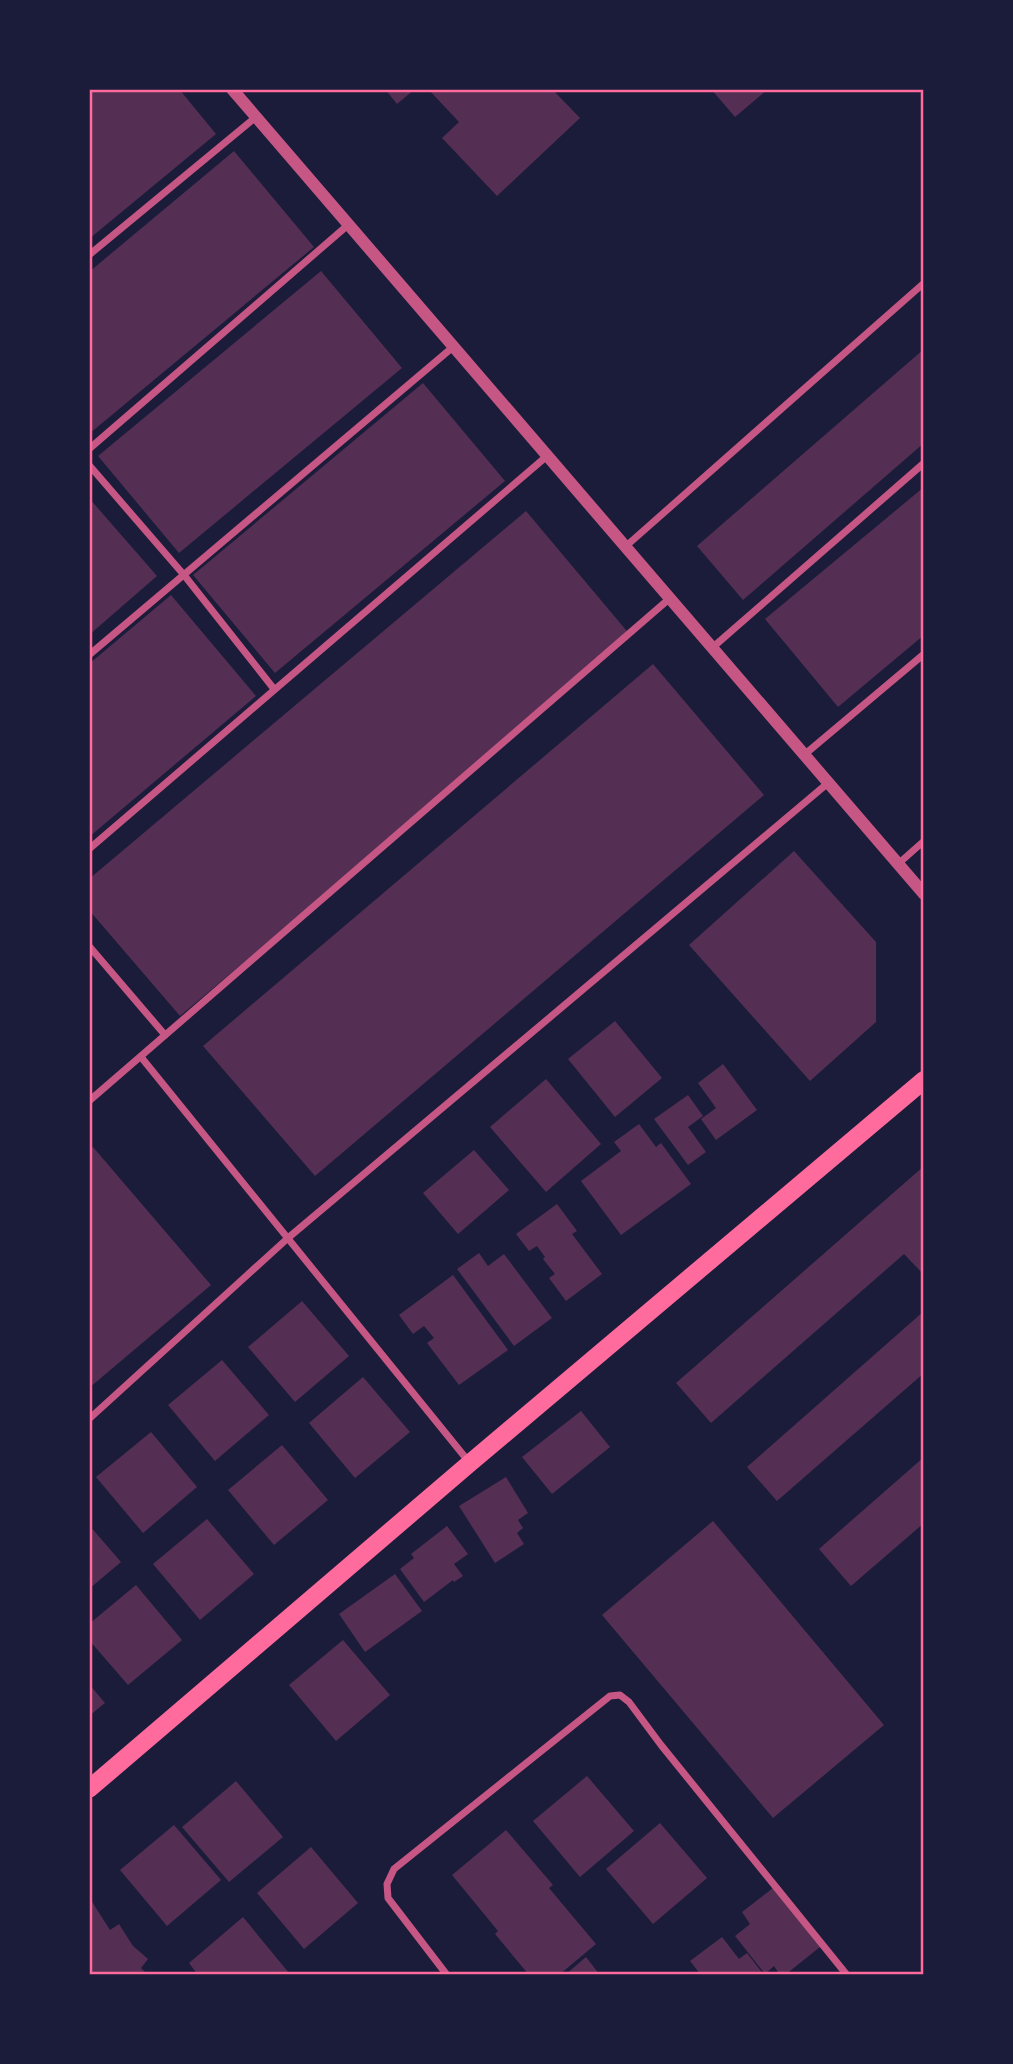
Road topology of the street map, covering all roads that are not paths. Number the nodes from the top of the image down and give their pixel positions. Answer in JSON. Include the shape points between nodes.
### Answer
{"nodes":[{"id":1,"x":232,"y":89,"type":"edge"},
{"id":2,"x":256,"y":117,"type":"junction"},
{"id":3,"x":348,"y":225,"type":"junction"},
{"id":4,"x":89,"y":255,"type":"edge"},
{"id":5,"x":924,"y":283,"type":"edge"},
{"id":6,"x":453,"y":347,"type":"junction"},
{"id":7,"x":89,"y":449,"type":"edge"},
{"id":8,"x":547,"y":456,"type":"junction"},
{"id":9,"x":924,"y":463,"type":"edge"},
{"id":10,"x":89,"y":465,"type":"edge"},
{"id":11,"x":625,"y":547,"type":"junction"},
{"id":12,"x":184,"y":576,"type":"junction"},
{"id":13,"x":669,"y":599,"type":"junction"},
{"id":14,"x":712,"y":648,"type":"junction"},
{"id":15,"x":924,"y":654,"type":"edge"},
{"id":16,"x":89,"y":655,"type":"edge"},
{"id":17,"x":274,"y":689,"type":"junction"},
{"id":18,"x":804,"y":755,"type":"junction"},
{"id":19,"x":828,"y":783,"type":"junction"},
{"id":20,"x":924,"y":841,"type":"edge"},
{"id":21,"x":89,"y":849,"type":"edge"},
{"id":22,"x":898,"y":864,"type":"junction"},
{"id":23,"x":924,"y":894,"type":"edge"},
{"id":24,"x":89,"y":946,"type":"edge"},
{"id":25,"x":165,"y":1035,"type":"junction"},
{"id":26,"x":141,"y":1057,"type":"junction"},
{"id":27,"x":924,"y":1080,"type":"edge"},
{"id":28,"x":89,"y":1101,"type":"edge"},
{"id":29,"x":288,"y":1238,"type":"junction"},
{"id":30,"x":89,"y":1419,"type":"edge"},
{"id":31,"x":470,"y":1463,"type":"junction"},
{"id":32,"x":89,"y":1789,"type":"edge"},
{"id":33,"x":447,"y":1975,"type":"edge"},
{"id":34,"x":847,"y":1975,"type":"edge"}],
"edges":[{"from":1,"to":2,"type":"street"},
{"from":2,"to":3,"type":"street"},
{"from":2,"to":4,"type":"street"},
{"from":3,"to":6,"type":"street"},
{"from":3,"to":7,"type":"street"},
{"from":5,"to":11,"type":"street"},
{"from":6,"to":8,"type":"street"},
{"from":6,"to":12,"type":"street"},
{"from":8,"to":11,"type":"street"},
{"from":8,"to":17,"type":"street"},
{"from":9,"to":14,"type":"street"},
{"from":10,"to":12,"type":"street"},
{"from":11,"to":13,"type":"street"},
{"from":12,"to":16,"type":"street"},
{"from":12,"to":17,"type":"street"},
{"from":13,"to":14,"type":"street"},
{"from":13,"to":25,"type":"street"},
{"from":14,"to":18,"type":"street"},
{"from":15,"to":18,"type":"street"},
{"from":17,"to":21,"type":"street"},
{"from":18,"to":19,"type":"street"},
{"from":19,"to":22,"type":"street"},
{"from":19,"to":29,"type":"street"},
{"from":20,"to":22,"type":"street"},
{"from":22,"to":23,"type":"street"},
{"from":24,"to":25,"type":"street"},
{"from":25,"to":26,"type":"street"},
{"from":26,"to":28,"type":"street"},
{"from":26,"to":29,"type":"street"},
{"from":27,"to":31,"type":"main road"},
{"from":29,"to":30,"type":"street"},
{"from":29,"to":31,"type":"street"},
{"from":31,"to":32,"type":"main road"},
{"from":33,"to":34,"type":"street","via":[[388,1898],[387,1884],[394,1869],[611,1696],[620,1695]]}]}
